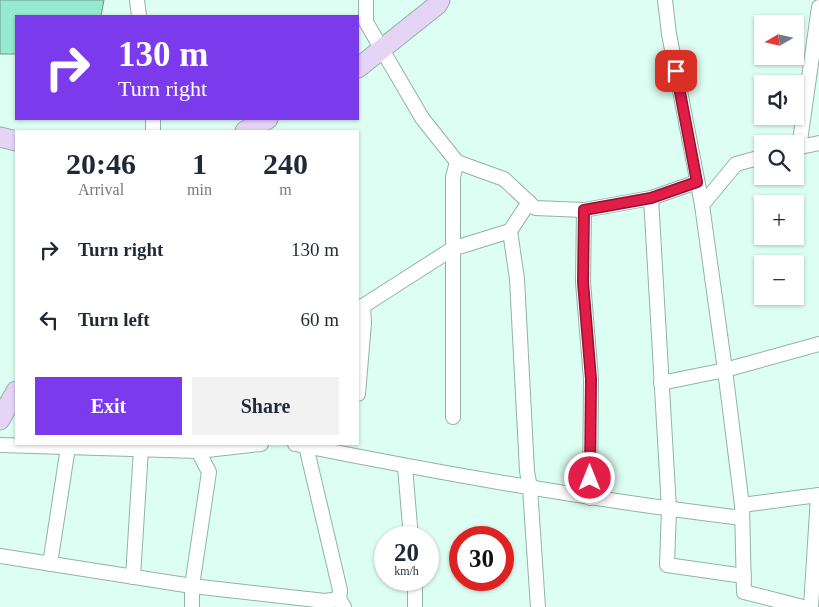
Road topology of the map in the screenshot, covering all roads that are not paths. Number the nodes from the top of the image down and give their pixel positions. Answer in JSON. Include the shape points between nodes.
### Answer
{"nodes":[{"id":1,"x":137,"y":0,"type":"edge"},
{"id":2,"x":366,"y":0,"type":"edge"},
{"id":3,"x":440,"y":0,"type":"edge"},
{"id":4,"x":665,"y":0,"type":"edge"},
{"id":5,"x":819,"y":8,"type":"edge"},
{"id":6,"x":139,"y":15,"type":"edge"},
{"id":7,"x":381,"y":49,"type":"junction"},
{"id":8,"x":359,"y":67,"type":"edge"},
{"id":9,"x":266,"y":120,"type":"edge"},
{"id":10,"x":247,"y":130,"type":"edge"},
{"id":11,"x":799,"y":135,"type":"edge"},
{"id":12,"x":0,"y":138,"type":"edge"},
{"id":13,"x":15,"y":142,"type":"edge"},
{"id":14,"x":819,"y":143,"type":"edge"},
{"id":15,"x":804,"y":146,"type":"edge"},
{"id":16,"x":754,"y":159,"type":"edge"},
{"id":17,"x":457,"y":162,"type":"junction"},
{"id":18,"x":697,"y":182,"type":"junction"},
{"id":19,"x":651,"y":198,"type":"junction"},
{"id":20,"x":529,"y":202,"type":"junction"},
{"id":21,"x":702,"y":205,"type":"junction"},
{"id":22,"x":584,"y":210,"type":"junction"},
{"id":23,"x":510,"y":231,"type":"junction"},
{"id":24,"x":452,"y":249,"type":"junction"},
{"id":25,"x":360,"y":306,"type":"edge"},
{"id":26,"x":819,"y":344,"type":"edge"},
{"id":27,"x":726,"y":370,"type":"junction"},
{"id":28,"x":359,"y":382,"type":"edge"},
{"id":29,"x":661,"y":383,"type":"junction"},
{"id":30,"x":15,"y":393,"type":"edge"},
{"id":31,"x":453,"y":417,"type":"dead end"},
{"id":32,"x":0,"y":420,"type":"edge"},
{"id":33,"x":253,"y":445,"type":"edge"},
{"id":34,"x":300,"y":445,"type":"edge"},
{"id":35,"x":0,"y":446,"type":"edge"},
{"id":36,"x":68,"y":447,"type":"junction"},
{"id":37,"x":141,"y":449,"type":"junction"},
{"id":38,"x":352,"y":450,"type":"edge"},
{"id":39,"x":198,"y":451,"type":"junction"},
{"id":40,"x":405,"y":466,"type":"junction"},
{"id":41,"x":530,"y":488,"type":"junction"},
{"id":42,"x":818,"y":495,"type":"edge"},
{"id":43,"x":590,"y":498,"type":"junction"},
{"id":44,"x":668,"y":509,"type":"junction"},
{"id":45,"x":742,"y":512,"type":"junction"},
{"id":46,"x":410,"y":526,"type":"edge"},
{"id":47,"x":0,"y":556,"type":"edge"},
{"id":48,"x":50,"y":564,"type":"junction"},
{"id":49,"x":744,"y":576,"type":"junction"},
{"id":50,"x":133,"y":577,"type":"junction"},
{"id":51,"x":192,"y":586,"type":"junction"},
{"id":52,"x":415,"y":591,"type":"edge"},
{"id":53,"x":342,"y":603,"type":"edge"},
{"id":54,"x":192,"y":607,"type":"edge"},
{"id":55,"x":415,"y":607,"type":"edge"},
{"id":56,"x":538,"y":607,"type":"edge"},
{"id":57,"x":803,"y":607,"type":"edge"},
{"id":58,"x":812,"y":607,"type":"edge"}],
"edges":[{"from":1,"to":6,"type":"street"},
{"from":2,"to":7,"type":"street","via":[[366,22]]},
{"from":3,"to":7,"type":"main road"},
{"from":4,"to":18,"type":"street","via":[[668,34]]},
{"from":5,"to":11,"type":"street"},
{"from":7,"to":8,"type":"main road"},
{"from":7,"to":17,"type":"street","via":[[422,118]]},
{"from":9,"to":10,"type":"main road"},
{"from":12,"to":13,"type":"main road"},
{"from":14,"to":15,"type":"street"},
{"from":16,"to":21,"type":"street","via":[[736,164]]},
{"from":17,"to":20,"type":"street","via":[[504,179]]},
{"from":17,"to":24,"type":"street","via":[[453,177]]},
{"from":18,"to":19,"type":"street"},
{"from":18,"to":21,"type":"street"},
{"from":19,"to":22,"type":"street"},
{"from":19,"to":29,"type":"street"},
{"from":20,"to":22,"type":"street","via":[[535,208]]},
{"from":20,"to":23,"type":"street"},
{"from":21,"to":27,"type":"street"},
{"from":22,"to":43,"type":"street","via":[[583,282],[591,379]]},
{"from":23,"to":24,"type":"street"},
{"from":23,"to":41,"type":"street","via":[[517,279]]},
{"from":24,"to":25,"type":"street"},
{"from":24,"to":31,"type":"street"},
{"from":25,"to":28,"type":"street","via":[[364,323]]},
{"from":26,"to":27,"type":"street"},
{"from":27,"to":29,"type":"street"},
{"from":27,"to":45,"type":"street"},
{"from":29,"to":44,"type":"street"},
{"from":30,"to":32,"type":"main road"},
{"from":33,"to":39,"type":"street"},
{"from":34,"to":38,"type":"street"},
{"from":34,"to":53,"type":"street"},
{"from":35,"to":36,"type":"street"},
{"from":36,"to":37,"type":"street"},
{"from":36,"to":48,"type":"street"},
{"from":37,"to":39,"type":"street"},
{"from":37,"to":50,"type":"street"},
{"from":38,"to":40,"type":"street"},
{"from":39,"to":51,"type":"street","via":[[209,472]]},
{"from":40,"to":41,"type":"street"},
{"from":40,"to":46,"type":"street"},
{"from":41,"to":43,"type":"street"},
{"from":41,"to":56,"type":"street"},
{"from":42,"to":45,"type":"street"},
{"from":42,"to":58,"type":"street"},
{"from":43,"to":44,"type":"street"},
{"from":44,"to":45,"type":"street"},
{"from":44,"to":49,"type":"street","via":[[667,565]]},
{"from":45,"to":49,"type":"street"},
{"from":47,"to":48,"type":"street"},
{"from":48,"to":50,"type":"street"},
{"from":49,"to":57,"type":"street","via":[[744,592]]},
{"from":50,"to":51,"type":"street"},
{"from":51,"to":53,"type":"street"},
{"from":51,"to":54,"type":"street"},
{"from":52,"to":55,"type":"street"}]}
